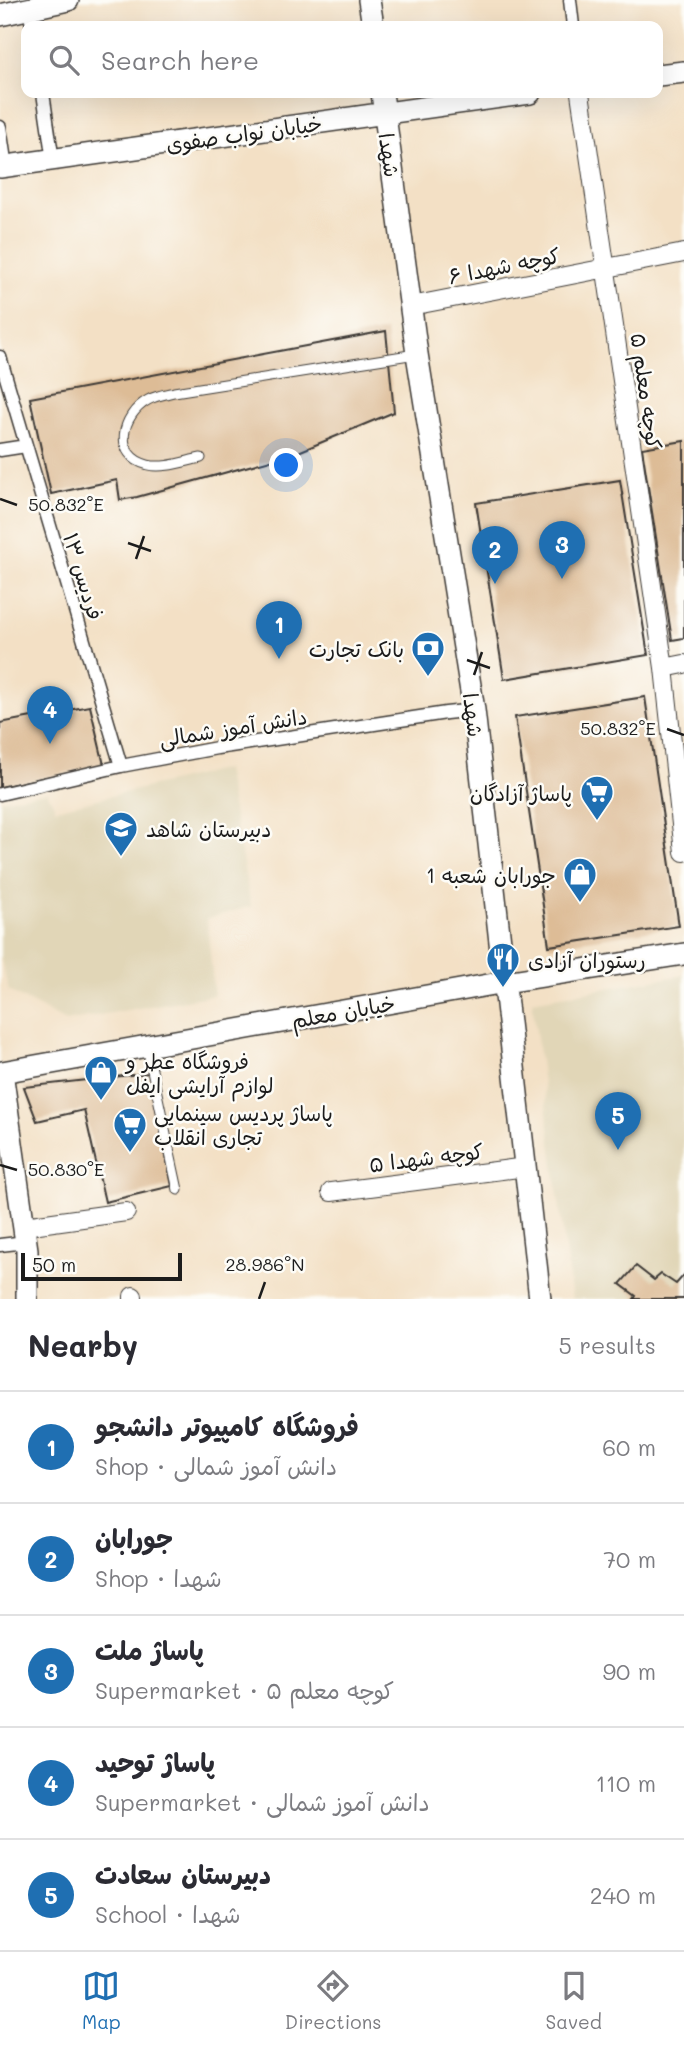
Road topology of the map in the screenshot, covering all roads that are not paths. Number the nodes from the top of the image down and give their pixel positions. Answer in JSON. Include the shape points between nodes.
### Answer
{"nodes":[{"id":1,"x":68,"y":0,"type":"edge"},
{"id":2,"x":369,"y":0,"type":"edge"},
{"id":3,"x":570,"y":0,"type":"edge"},
{"id":4,"x":37,"y":10,"type":"edge"},
{"id":5,"x":0,"y":15,"type":"edge"},
{"id":6,"x":372,"y":21,"type":"edge"},
{"id":7,"x":572,"y":21,"type":"edge"},
{"id":8,"x":684,"y":72,"type":"edge"},
{"id":9,"x":663,"y":74,"type":"edge"},
{"id":10,"x":44,"y":98,"type":"edge"},
{"id":11,"x":456,"y":98,"type":"edge"},
{"id":12,"x":581,"y":98,"type":"edge"},
{"id":13,"x":383,"y":103,"type":"edge"},
{"id":14,"x":0,"y":127,"type":"edge"},
{"id":15,"x":53,"y":161,"type":"junction"},
{"id":16,"x":3,"y":167,"type":"edge"},
{"id":17,"x":684,"y":253,"type":"edge"},
{"id":18,"x":606,"y":270,"type":"junction"},
{"id":19,"x":411,"y":306,"type":"junction"},
{"id":20,"x":417,"y":354,"type":"junction"},
{"id":21,"x":0,"y":356,"type":"edge"},
{"id":22,"x":26,"y":446,"type":"junction"},
{"id":23,"x":0,"y":450,"type":"edge"},
{"id":24,"x":201,"y":458,"type":"dead end"},
{"id":25,"x":684,"y":664,"type":"edge"},
{"id":26,"x":664,"y":668,"type":"junction"},
{"id":27,"x":474,"y":710,"type":"junction"},
{"id":28,"x":121,"y":766,"type":"junction"},
{"id":29,"x":0,"y":794,"type":"edge"},
{"id":30,"x":684,"y":846,"type":"edge"},
{"id":31,"x":684,"y":852,"type":"edge"},
{"id":32,"x":684,"y":954,"type":"edge"},
{"id":33,"x":505,"y":982,"type":"junction"},
{"id":34,"x":147,"y":1045,"type":"junction"},
{"id":35,"x":1,"y":1068,"type":"edge"},
{"id":36,"x":526,"y":1167,"type":"junction"},
{"id":37,"x":178,"y":1190,"type":"dead end"},
{"id":38,"x":331,"y":1192,"type":"dead end"},
{"id":39,"x":126,"y":1212,"type":"dead end"},
{"id":40,"x":25,"y":1234,"type":"junction"},
{"id":41,"x":0,"y":1245,"type":"edge"},
{"id":42,"x":27,"y":1299,"type":"edge"},
{"id":43,"x":540,"y":1299,"type":"edge"}],
"edges":[{"from":1,"to":4,"type":"street"},
{"from":2,"to":6,"type":"street"},
{"from":3,"to":7,"type":"street"},
{"from":4,"to":5,"type":"street"},
{"from":8,"to":9,"type":"street"},
{"from":10,"to":15,"type":"street"},
{"from":11,"to":13,"type":"street","name":"خیابان نواب صفوی"},
{"from":12,"to":18,"type":"street","name":"کوچه معلم ۵"},
{"from":13,"to":15,"type":"street","name":"خیابان نواب صفوی"},
{"from":13,"to":19,"type":"street","name":"شهدا"},
{"from":14,"to":16,"type":"street"},
{"from":15,"to":16,"type":"street","name":"خیابان نواب صفوی"},
{"from":17,"to":18,"type":"street","name":"کوچه شهدا ۶"},
{"from":18,"to":19,"type":"street","name":"کوچه شهدا ۶"},
{"from":18,"to":26,"type":"street","name":"کوچه معلم ۵"},
{"from":19,"to":20,"type":"street","name":"شهدا"},
{"from":20,"to":24,"type":"lane","via":[[174,392],[148,400],[131,414],[124,443],[135,459],[165,465]]},
{"from":20,"to":27,"type":"street","name":"شهدا"},
{"from":21,"to":22,"type":"street","name":"فردیس ۱۳"},
{"from":22,"to":23,"type":"street"},
{"from":22,"to":28,"type":"street","name":"فردیس ۱۳"},
{"from":25,"to":26,"type":"street"},
{"from":26,"to":30,"type":"street","name":"کوچه معلم ۵"},
{"from":27,"to":28,"type":"street","name":"دانش آموز شمالی"},
{"from":27,"to":33,"type":"street","name":"شهدا"},
{"from":28,"to":29,"type":"street","name":"دانش آموز شمالی"},
{"from":30,"to":31,"type":"street","name":"کوچه معلم ۵"},
{"from":32,"to":33,"type":"street","name":"خیابان معلم"},
{"from":33,"to":34,"type":"street","name":"خیابان معلم"},
{"from":33,"to":36,"type":"street","name":"شهدا"},
{"from":34,"to":35,"type":"street","name":"خیابان معلم"},
{"from":34,"to":37,"type":"lane"},
{"from":35,"to":40,"type":"street"},
{"from":36,"to":38,"type":"street","name":"کوچه شهدا ۵"},
{"from":36,"to":43,"type":"street","name":"شهدا"},
{"from":39,"to":40,"type":"street"},
{"from":40,"to":41,"type":"street"},
{"from":40,"to":42,"type":"street"}]}
